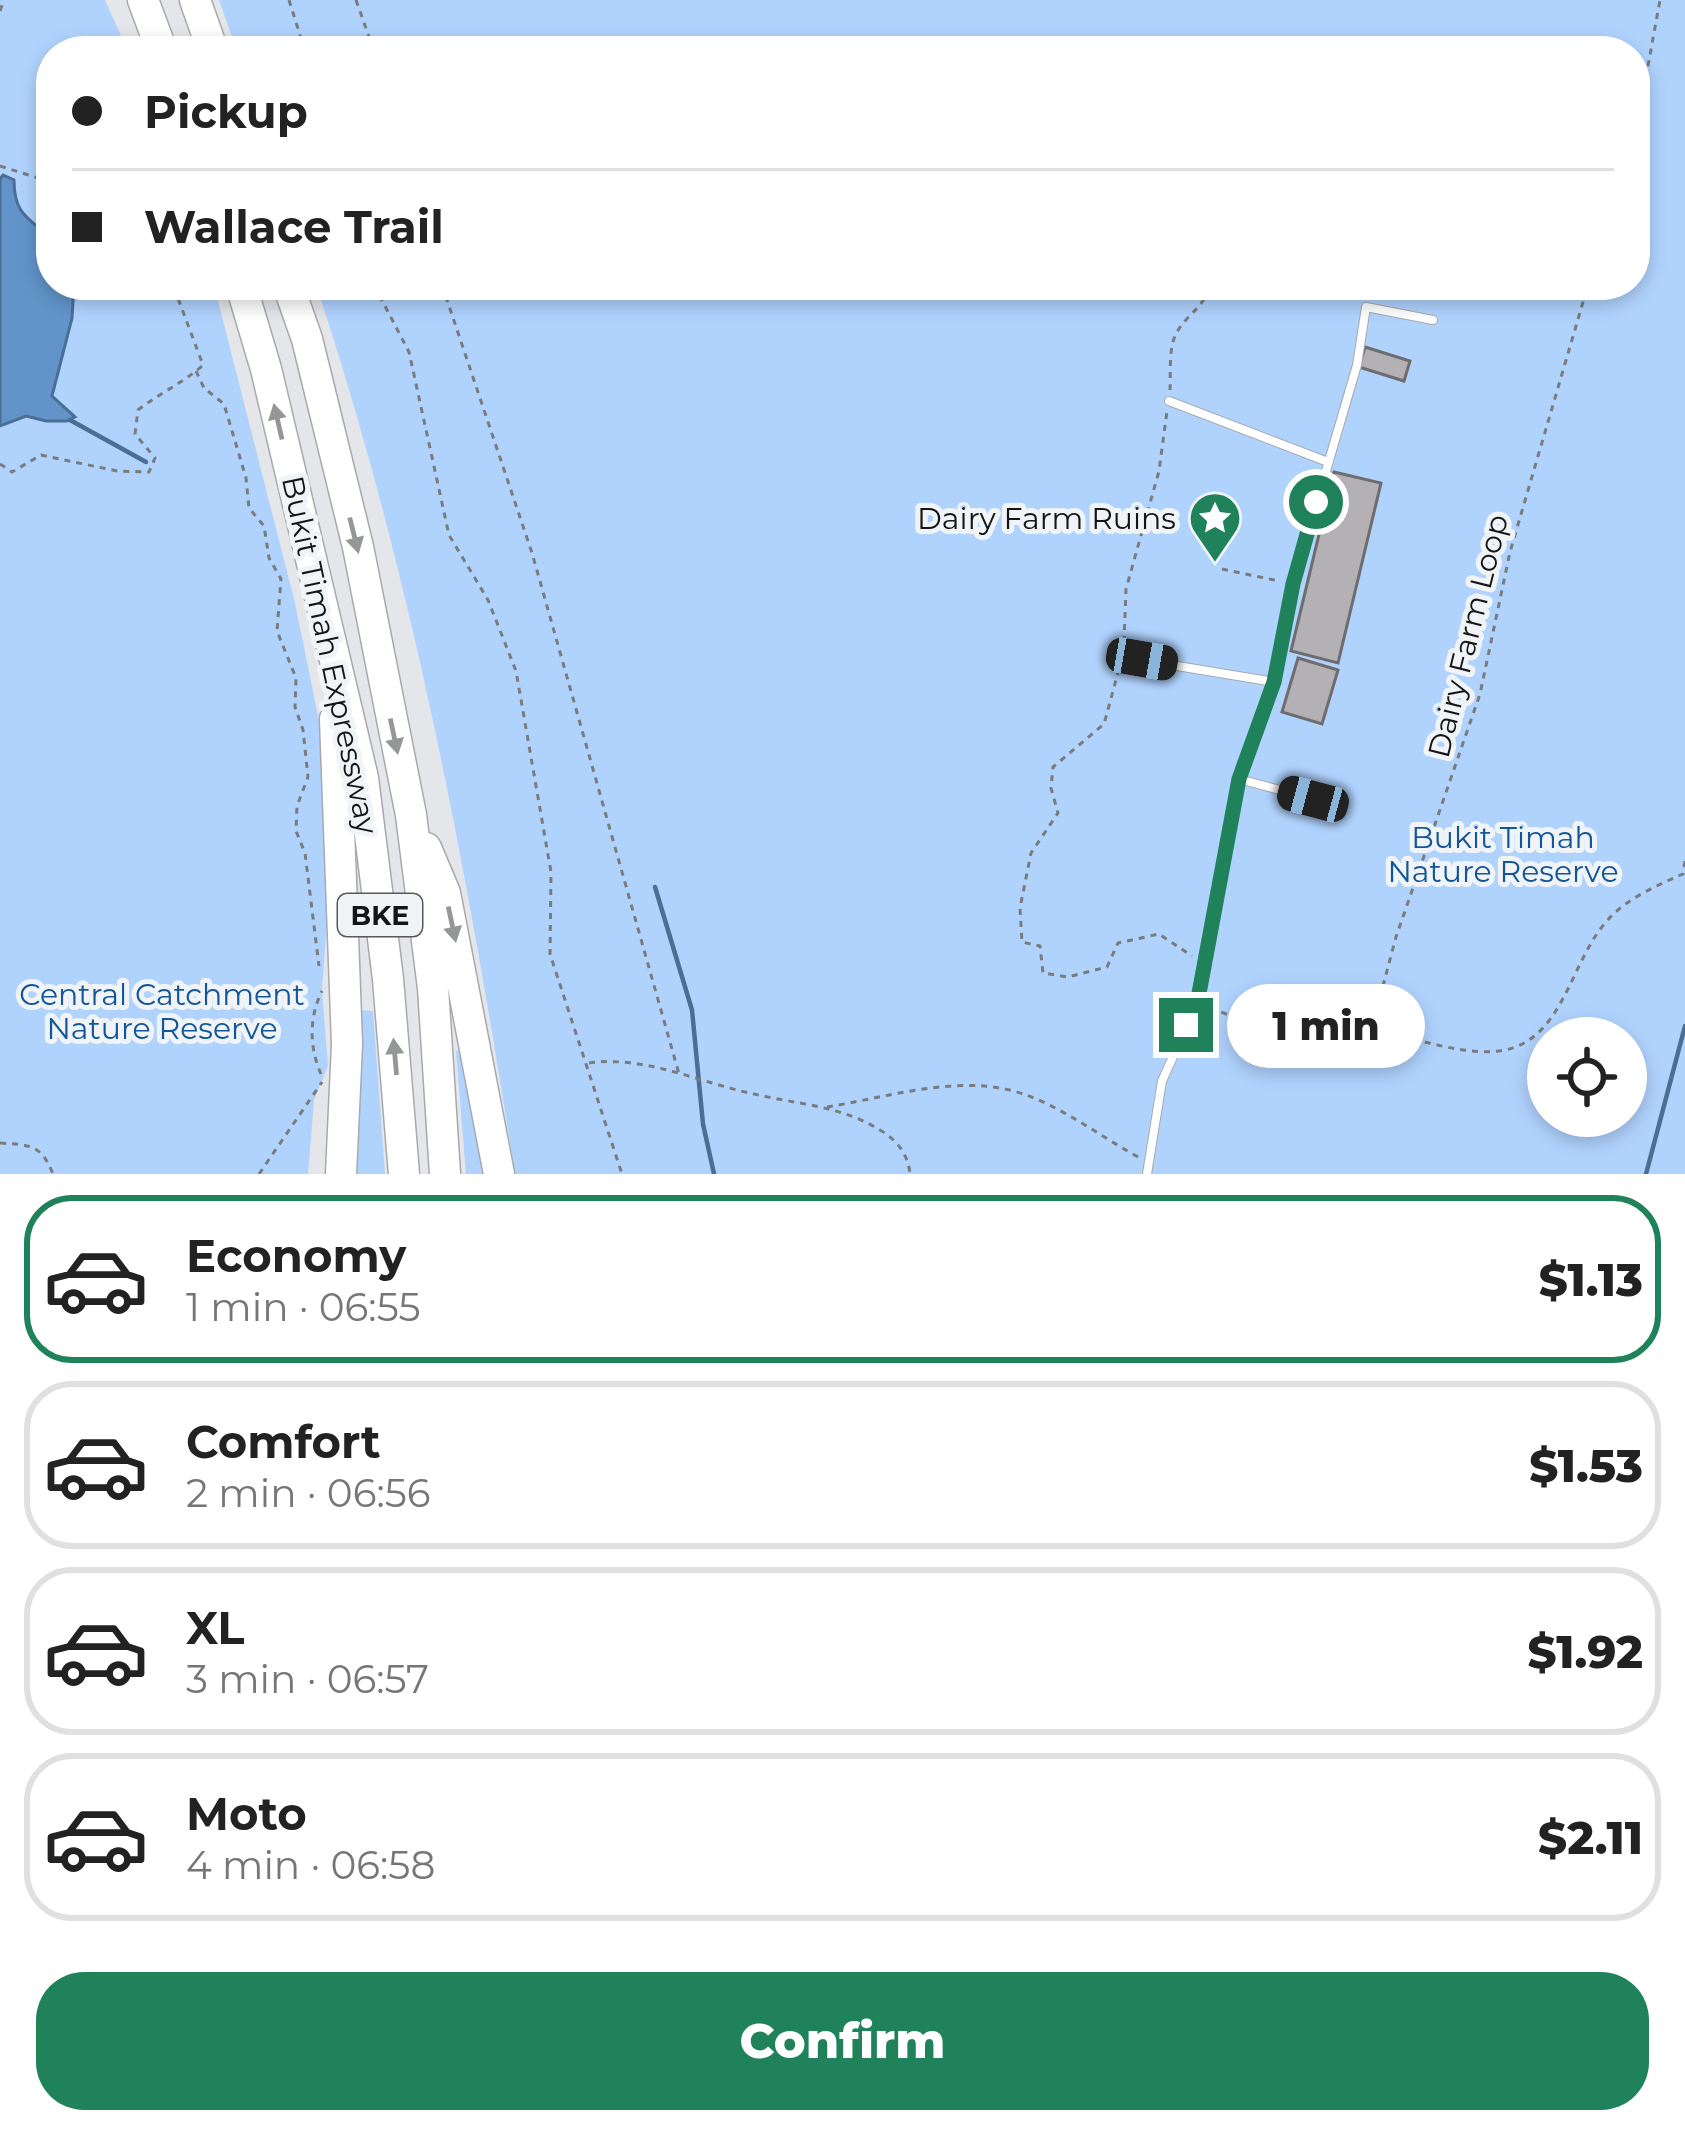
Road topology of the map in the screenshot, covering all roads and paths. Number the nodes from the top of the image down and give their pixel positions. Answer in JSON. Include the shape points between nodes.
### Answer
{"nodes":[{"id":1,"x":4,"y":0,"type":"edge"},
{"id":2,"x":143,"y":0,"type":"edge"},
{"id":3,"x":195,"y":0,"type":"edge"},
{"id":4,"x":289,"y":0,"type":"edge"},
{"id":5,"x":356,"y":0,"type":"edge"},
{"id":6,"x":1660,"y":0,"type":"edge"},
{"id":7,"x":0,"y":11,"type":"edge"},
{"id":8,"x":156,"y":36,"type":"edge"},
{"id":9,"x":208,"y":36,"type":"edge"},
{"id":10,"x":300,"y":36,"type":"edge"},
{"id":11,"x":369,"y":36,"type":"edge"},
{"id":12,"x":1650,"y":55,"type":"edge"},
{"id":13,"x":0,"y":166,"type":"edge"},
{"id":14,"x":36,"y":177,"type":"edge"},
{"id":15,"x":179,"y":300,"type":"edge"},
{"id":16,"x":246,"y":300,"type":"edge"},
{"id":17,"x":294,"y":300,"type":"edge"},
{"id":18,"x":382,"y":300,"type":"edge"},
{"id":19,"x":447,"y":300,"type":"edge"},
{"id":20,"x":1206,"y":300,"type":"edge"},
{"id":21,"x":1584,"y":300,"type":"edge"},
{"id":22,"x":1432,"y":320,"type":"dead end"},
{"id":23,"x":196,"y":371,"type":"junction"},
{"id":24,"x":1169,"y":401,"type":"junction"},
{"id":25,"x":1328,"y":462,"type":"junction"},
{"id":26,"x":0,"y":464,"type":"edge"},
{"id":27,"x":1222,"y":569,"type":"dead end"},
{"id":28,"x":1293,"y":584,"type":"junction"},
{"id":29,"x":1123,"y":657,"type":"junction"},
{"id":30,"x":333,"y":659,"type":"junction"},
{"id":31,"x":1274,"y":682,"type":"junction"},
{"id":32,"x":1239,"y":779,"type":"junction"},
{"id":33,"x":1313,"y":799,"type":"dead end"},
{"id":34,"x":411,"y":815,"type":"junction"},
{"id":35,"x":1685,"y":861,"type":"edge"},
{"id":36,"x":1205,"y":963,"type":"junction"},
{"id":37,"x":1197,"y":1004,"type":"junction"},
{"id":38,"x":1388,"y":1033,"type":"junction"},
{"id":39,"x":587,"y":1063,"type":"junction"},
{"id":40,"x":679,"y":1073,"type":"junction"},
{"id":41,"x":825,"y":1108,"type":"junction"},
{"id":42,"x":0,"y":1142,"type":"edge"},
{"id":43,"x":1148,"y":1168,"type":"edge"},
{"id":44,"x":53,"y":1174,"type":"edge"},
{"id":45,"x":259,"y":1174,"type":"edge"},
{"id":46,"x":341,"y":1174,"type":"edge"},
{"id":47,"x":404,"y":1174,"type":"edge"},
{"id":48,"x":445,"y":1174,"type":"edge"},
{"id":49,"x":500,"y":1174,"type":"edge"},
{"id":50,"x":622,"y":1174,"type":"edge"},
{"id":51,"x":910,"y":1174,"type":"edge"}],
"edges":[{"from":1,"to":7,"type":"path"},
{"from":2,"to":8,"type":"highway"},
{"from":3,"to":9,"type":"highway"},
{"from":4,"to":10,"type":"path"},
{"from":5,"to":11,"type":"path"},
{"from":6,"to":12,"type":"path"},
{"from":13,"to":14,"type":"path"},
{"from":15,"to":23,"type":"path","via":[[203,365]]},
{"from":30,"to":16,"type":"highway","name":"Bukit Timah Expressway","number":"BKE","one_way":true},
{"from":17,"to":34,"type":"highway","name":"Bukit Timah Expressway","number":"BKE","one_way":true,"via":[[358,547]]},
{"from":18,"to":39,"type":"path","via":[[409,352],[449,535],[488,600],[516,670],[551,872],[550,954]]},
{"from":19,"to":40,"type":"path","via":[[532,554]]},
{"from":20,"to":24,"type":"path","via":[[1173,342]]},
{"from":21,"to":38,"type":"path","name":"Dairy Farm Loop","via":[[1480,694],[1396,937],[1380,997]]},
{"from":22,"to":25,"type":"lane","via":[[1366,307]]},
{"from":23,"to":26,"type":"path","via":[[138,410],[135,434],[155,458],[149,472],[40,455],[12,472]]},
{"from":23,"to":45,"type":"path","via":[[224,404],[249,508],[264,526],[281,579],[277,631],[296,678],[308,777],[296,831],[327,982],[312,1035],[324,1080]]},
{"from":24,"to":25,"type":"lane"},
{"from":24,"to":29,"type":"path","via":[[1126,589]]},
{"from":25,"to":28,"type":"lane"},
{"from":27,"to":28,"type":"path"},
{"from":28,"to":31,"type":"lane"},
{"from":29,"to":31,"type":"lane"},
{"from":29,"to":36,"type":"path","via":[[1104,724],[1053,767],[1058,813],[1031,853],[1022,942],[1040,946],[1043,974],[1068,977],[1107,967],[1118,943],[1159,934]]},
{"from":30,"to":46,"type":"highway","via":[[347,1044]]},
{"from":47,"to":30,"type":"highway","name":"Bukit Timah Expressway","number":"BKE","one_way":true,"via":[[363,778]]},
{"from":31,"to":32,"type":"lane"},
{"from":32,"to":33,"type":"lane"},
{"from":32,"to":36,"type":"lane"},
{"from":34,"to":48,"type":"highway","name":"Bukit Timah Expressway","number":"BKE"},
{"from":34,"to":49,"type":"highway","one_way":true,"via":[[445,893]]},
{"from":35,"to":38,"type":"path","via":[[1683,874],[1622,905],[1602,926],[1542,1032],[1522,1046],[1494,1052]]},
{"from":36,"to":37,"type":"lane"},
{"from":37,"to":38,"type":"path","via":[[1299,1041],[1374,1041]]},
{"from":37,"to":43,"type":"lane","via":[[1162,1081]]},
{"from":39,"to":40,"type":"path"},
{"from":39,"to":50,"type":"path"},
{"from":40,"to":41,"type":"path"},
{"from":41,"to":43,"type":"path","via":[[995,1087],[1039,1102]]},
{"from":41,"to":51,"type":"path","via":[[885,1133]]},
{"from":42,"to":44,"type":"path","via":[[29,1145]]}]}
